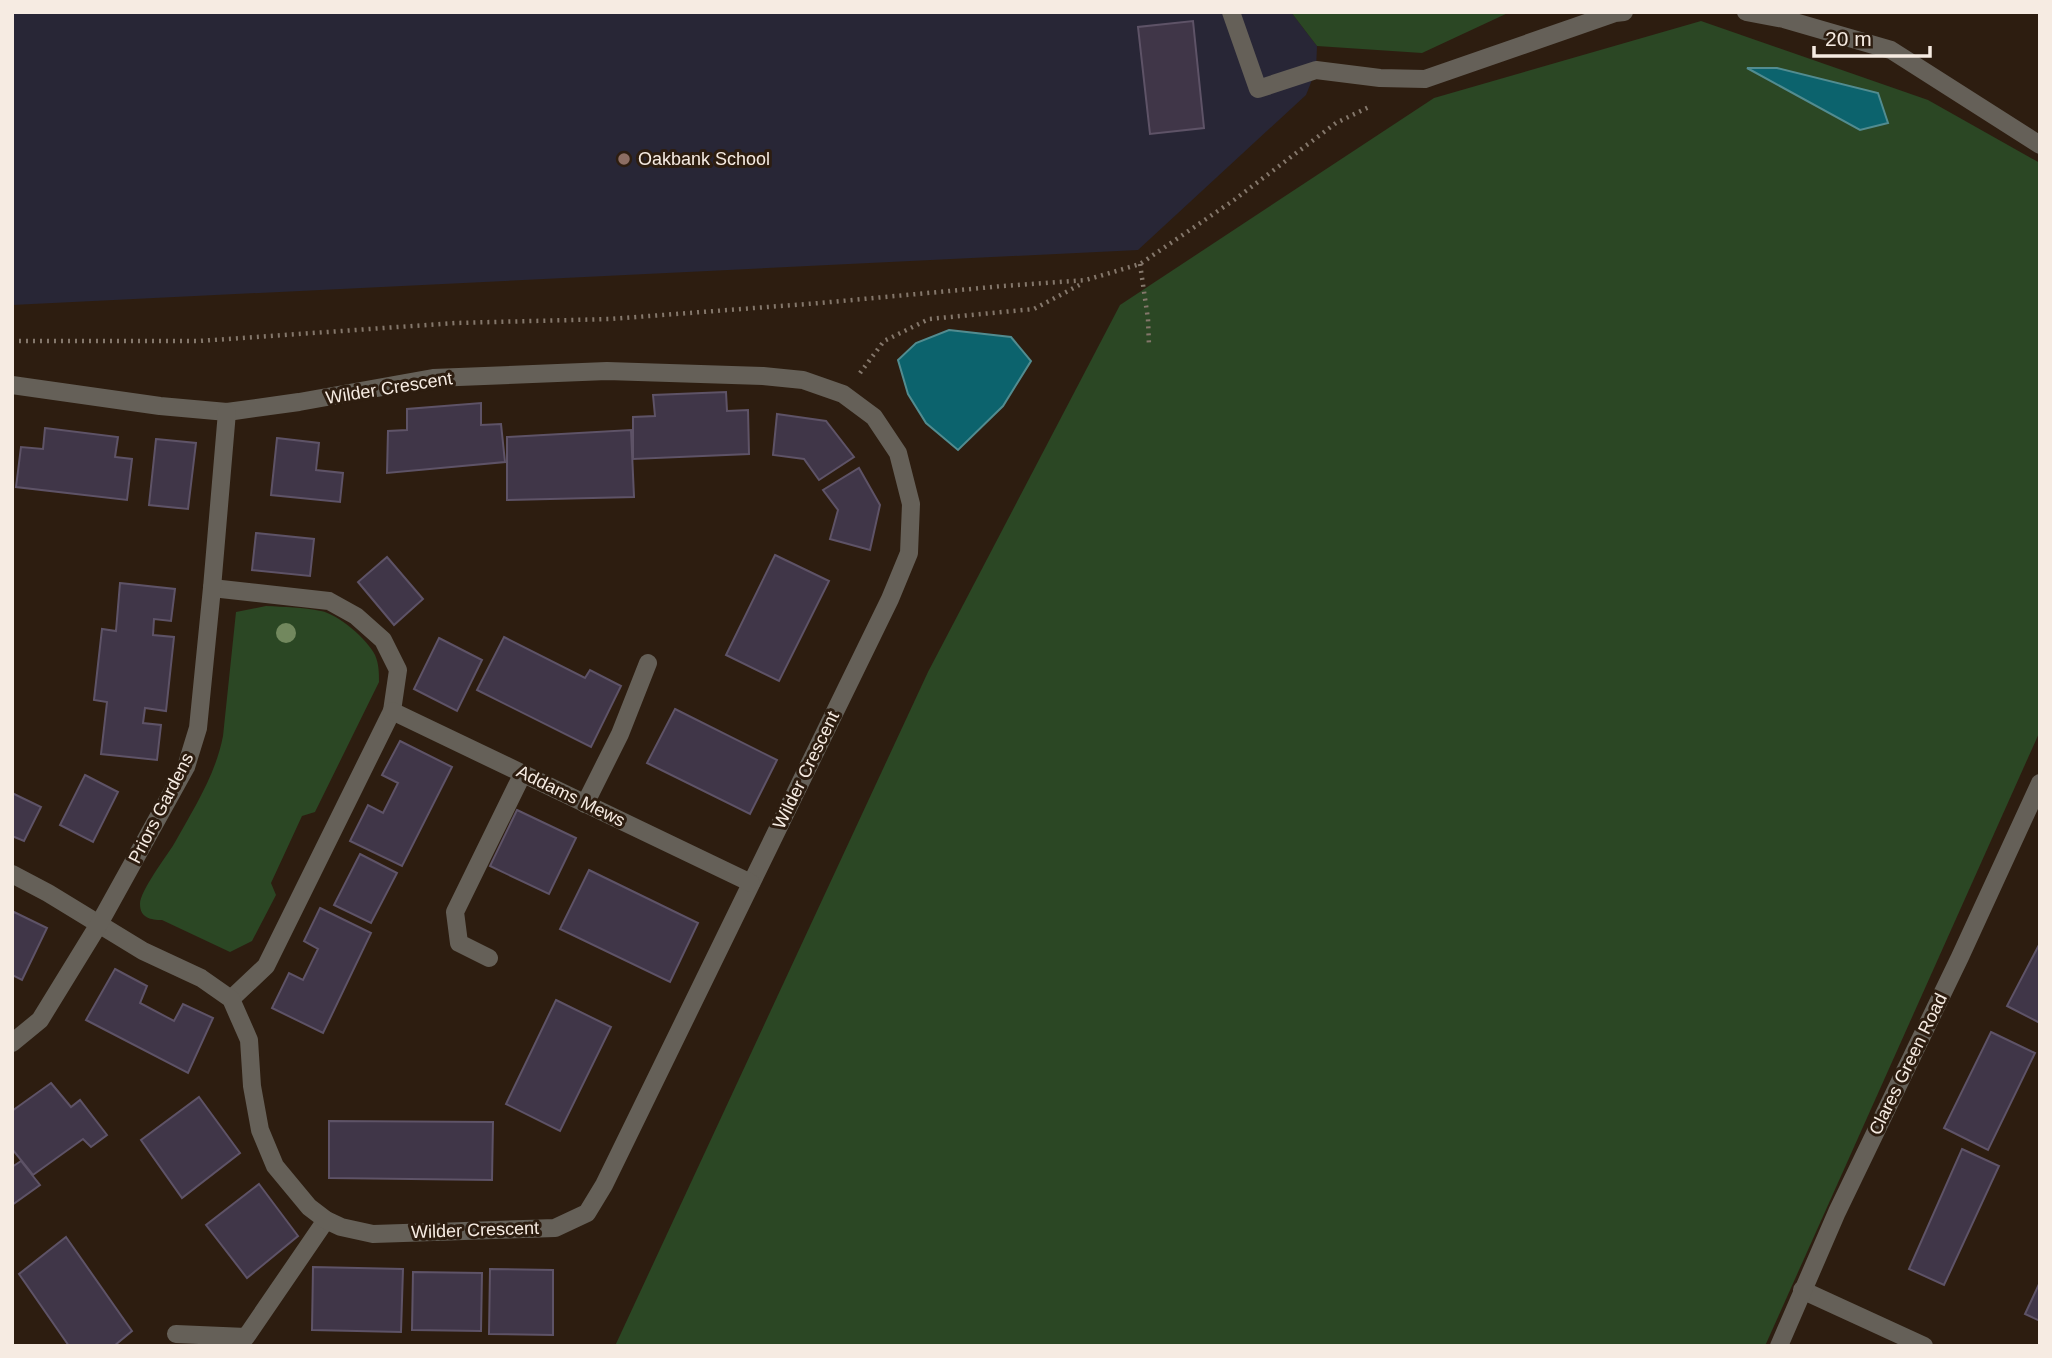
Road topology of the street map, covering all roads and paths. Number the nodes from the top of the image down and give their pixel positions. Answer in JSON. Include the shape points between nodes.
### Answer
{"nodes":[{"id":1,"x":1231,"y":12,"type":"edge"},
{"id":2,"x":1624,"y":12,"type":"edge"},
{"id":3,"x":1746,"y":12,"type":"edge"},
{"id":4,"x":1380,"y":101,"type":"dead end"},
{"id":5,"x":2040,"y":145,"type":"edge"},
{"id":6,"x":1140,"y":264,"type":"junction"},
{"id":7,"x":1086,"y":281,"type":"junction"},
{"id":8,"x":12,"y":341,"type":"edge"},
{"id":9,"x":1149,"y":346,"type":"dead end"},
{"id":10,"x":12,"y":385,"type":"edge"},
{"id":11,"x":844,"y":394,"type":"junction"},
{"id":12,"x":227,"y":412,"type":"junction"},
{"id":13,"x":212,"y":588,"type":"junction"},
{"id":14,"x":648,"y":663,"type":"dead end"},
{"id":15,"x":392,"y":710,"type":"junction"},
{"id":16,"x":523,"y":773,"type":"junction"},
{"id":17,"x":2040,"y":783,"type":"edge"},
{"id":18,"x":585,"y":804,"type":"junction"},
{"id":19,"x":12,"y":874,"type":"edge"},
{"id":20,"x":751,"y":883,"type":"junction"},
{"id":21,"x":99,"y":924,"type":"junction"},
{"id":22,"x":489,"y":958,"type":"dead end"},
{"id":23,"x":231,"y":999,"type":"junction"},
{"id":24,"x":12,"y":1043,"type":"edge"},
{"id":25,"x":326,"y":1220,"type":"junction"},
{"id":26,"x":1802,"y":1290,"type":"junction"},
{"id":27,"x":176,"y":1334,"type":"dead end"},
{"id":28,"x":1779,"y":1346,"type":"edge"},
{"id":29,"x":1924,"y":1346,"type":"edge"}],
"edges":[{"from":1,"to":2,"type":"street","via":[[1258,89],[1316,70],[1425,79]]},
{"from":3,"to":5,"type":"street","via":[[1891,50]]},
{"from":4,"to":6,"type":"path","via":[[1336,123]]},
{"from":6,"to":7,"type":"path"},
{"from":6,"to":9,"type":"path"},
{"from":7,"to":8,"type":"path","via":[[610,318],[455,323],[199,341]]},
{"from":7,"to":11,"type":"path","via":[[1034,309],[929,319],[884,341]]},
{"from":10,"to":12,"type":"street","name":"Wilder Crescent"},
{"from":11,"to":12,"type":"street","name":"Wilder Crescent","via":[[803,380],[776,377],[607,371],[433,378]]},
{"from":11,"to":20,"type":"street","name":"Wilder Crescent","via":[[874,417],[898,453],[911,504],[909,554]]},
{"from":12,"to":13,"type":"street","name":"Priors Gardens"},
{"from":13,"to":15,"type":"street","via":[[329,601],[356,616],[383,640],[398,670]]},
{"from":13,"to":21,"type":"street","name":"Priors Gardens","via":[[198,728],[186,767]]},
{"from":14,"to":18,"type":"street"},
{"from":15,"to":16,"type":"street","name":"Addams Mews"},
{"from":15,"to":23,"type":"street","via":[[266,966]]},
{"from":16,"to":18,"type":"street","name":"Addams Mews"},
{"from":16,"to":22,"type":"street","via":[[455,912],[460,943]]},
{"from":17,"to":26,"type":"street","name":"Clares Green Road"},
{"from":18,"to":20,"type":"street","name":"Addams Mews"},
{"from":19,"to":21,"type":"street"},
{"from":20,"to":25,"type":"street","name":"Wilder Crescent","via":[[587,1213],[555,1227],[373,1234]]},
{"from":21,"to":23,"type":"street"},
{"from":21,"to":24,"type":"street","name":"Priors Gardens","via":[[40,1020]]},
{"from":23,"to":25,"type":"street","name":"Wilder Crescent","via":[[249,1040],[260,1130],[275,1166]]},
{"from":25,"to":27,"type":"street","via":[[247,1336]]},
{"from":26,"to":28,"type":"street","name":"Clares Green Road"},
{"from":26,"to":29,"type":"street"}]}
